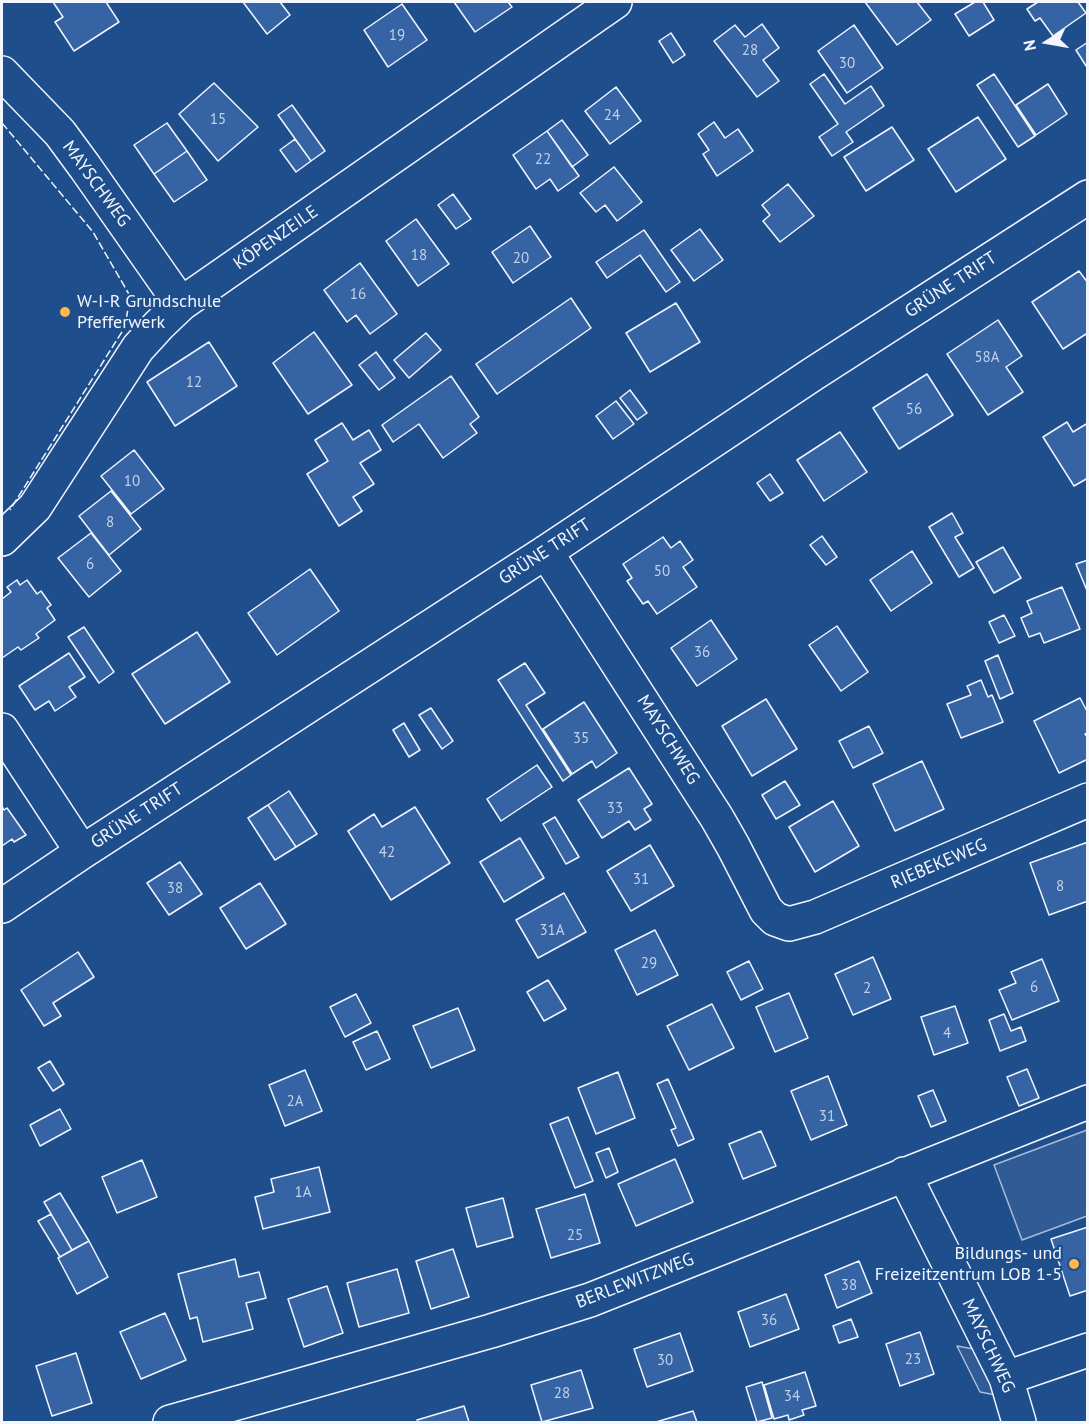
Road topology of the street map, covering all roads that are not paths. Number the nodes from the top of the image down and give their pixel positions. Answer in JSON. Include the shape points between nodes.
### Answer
{"nodes":[{"id":1,"x":615,"y":2,"type":"edge"},
{"id":2,"x":2,"y":73,"type":"edge"},
{"id":3,"x":1088,"y":197,"type":"edge"},
{"id":4,"x":181,"y":304,"type":"junction"},
{"id":5,"x":2,"y":539,"type":"edge"},
{"id":6,"x":546,"y":552,"type":"junction"},
{"id":7,"x":2,"y":730,"type":"edge"},
{"id":8,"x":1088,"y":801,"type":"edge"},
{"id":9,"x":82,"y":852,"type":"junction"},
{"id":10,"x":2,"y":906,"type":"edge"},
{"id":11,"x":789,"y":924,"type":"joint"},
{"id":12,"x":1088,"y":1102,"type":"edge"},
{"id":13,"x":904,"y":1174,"type":"junction"},
{"id":14,"x":1088,"y":1350,"type":"edge"},
{"id":15,"x":1006,"y":1378,"type":"junction"},
{"id":16,"x":170,"y":1422,"type":"edge"},
{"id":17,"x":1019,"y":1422,"type":"edge"}],
"edges":[{"from":1,"to":4,"type":"street","name":"KÖPENZEILE"},
{"from":2,"to":4,"type":"street","name":"MAYSCHWEG","via":[[60,133]]},
{"from":3,"to":6,"type":"street","name":"GRÜNE TRIFT"},
{"from":4,"to":5,"type":"street","name":"KÖPENZEILE","via":[[138,348],[35,507]]},
{"from":6,"to":9,"type":"street","name":"GRÜNE TRIFT"},
{"from":6,"to":11,"type":"street","name":"MAYSCHWEG","via":[[717,818],[766,910]]},
{"from":7,"to":9,"type":"street"},
{"from":8,"to":11,"type":"street","name":"RIEBEKEWEG","via":[[815,917]]},
{"from":9,"to":10,"type":"street","name":"GRÜNE TRIFT"},
{"from":12,"to":13,"type":"street","name":"BERLEWITZWEG"},
{"from":13,"to":15,"type":"street","name":"MAYSCHWEG"},
{"from":13,"to":16,"type":"street","name":"BERLEWITZWEG","via":[[590,1300]]},
{"from":14,"to":15,"type":"street"},
{"from":15,"to":17,"type":"street","name":"MAYSCHWEG"}]}
